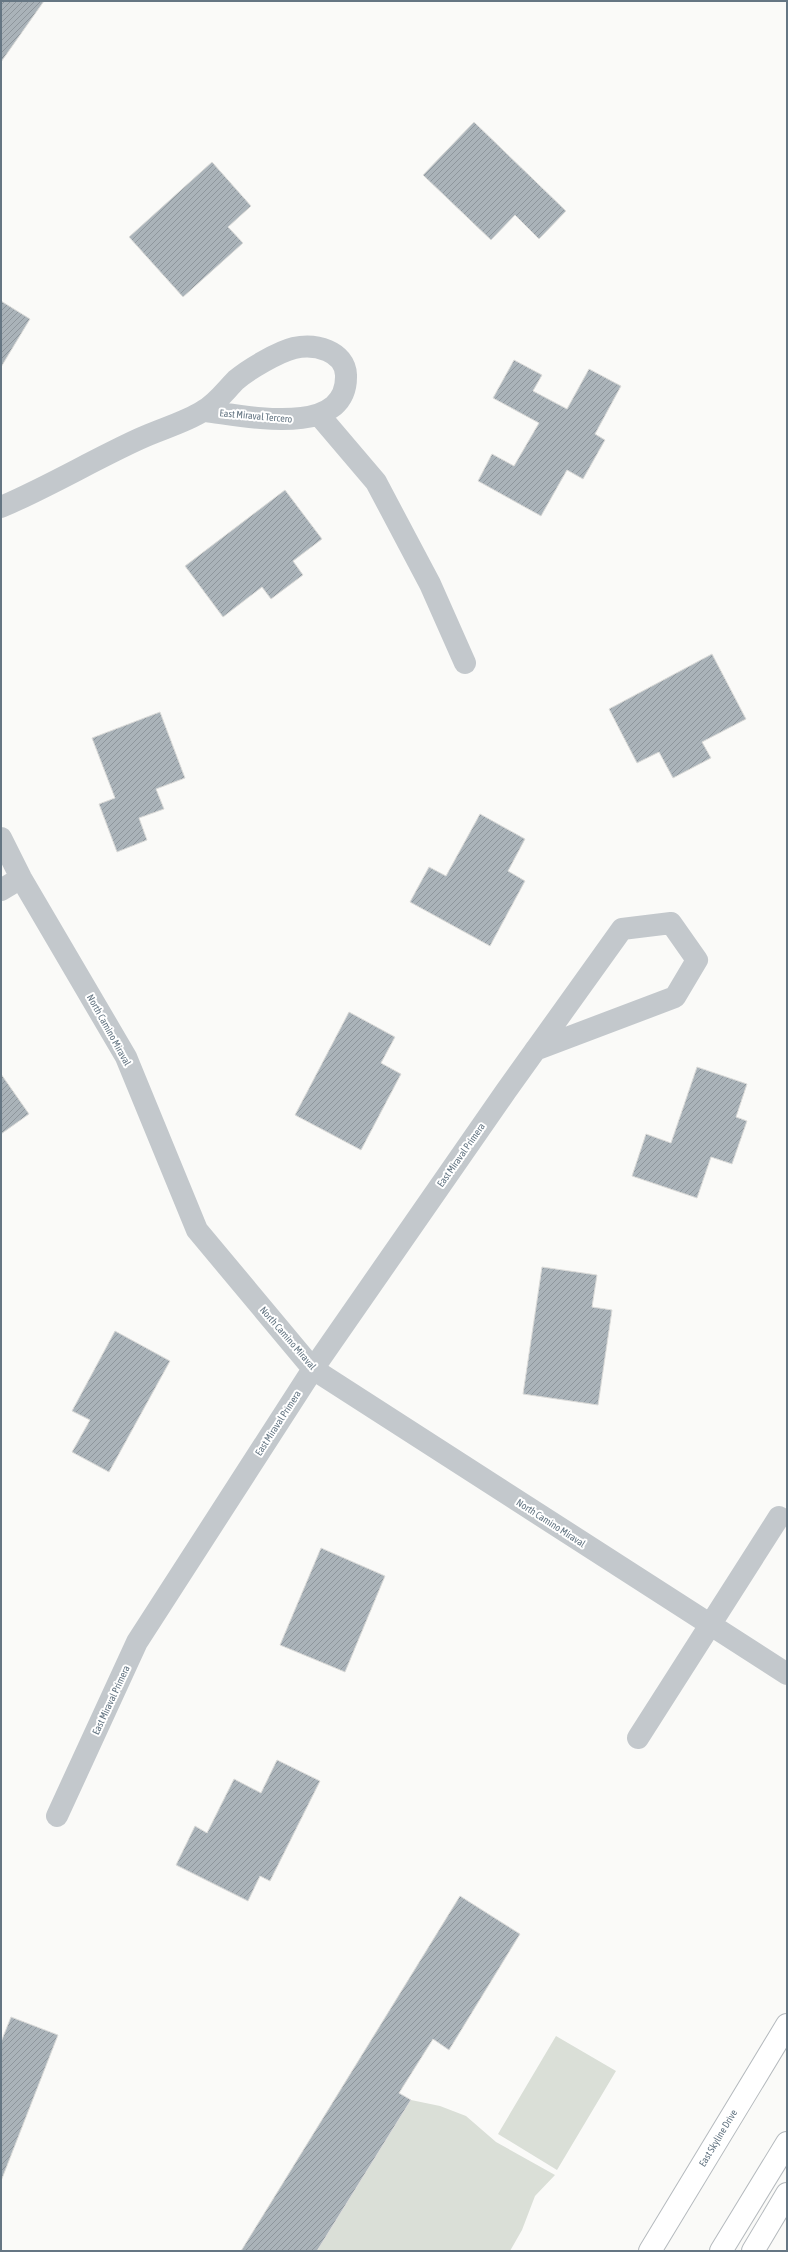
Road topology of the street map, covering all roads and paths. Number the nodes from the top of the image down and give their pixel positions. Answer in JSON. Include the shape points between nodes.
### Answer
{"nodes":[{"id":1,"x":204,"y":411,"type":"junction"},
{"id":2,"x":319,"y":415,"type":"junction"},
{"id":3,"x":1,"y":507,"type":"edge"},
{"id":4,"x":465,"y":663,"type":"dead end"},
{"id":5,"x":1,"y":838,"type":"edge"},
{"id":6,"x":21,"y":878,"type":"junction"},
{"id":7,"x":1,"y":890,"type":"edge"},
{"id":8,"x":534,"y":1050,"type":"junction"},
{"id":9,"x":313,"y":1369,"type":"junction"},
{"id":10,"x":779,"y":1517,"type":"dead end"},
{"id":11,"x":709,"y":1624,"type":"junction"},
{"id":12,"x":787,"y":1674,"type":"edge"},
{"id":13,"x":638,"y":1738,"type":"dead end"},
{"id":14,"x":57,"y":1816,"type":"dead end"},
{"id":15,"x":787,"y":2025,"type":"edge"},
{"id":16,"x":787,"y":2143,"type":"edge"},
{"id":17,"x":787,"y":2194,"type":"edge"},
{"id":18,"x":650,"y":2251,"type":"edge"},
{"id":19,"x":722,"y":2251,"type":"edge"},
{"id":20,"x":752,"y":2251,"type":"edge"}],
"edges":[{"from":1,"to":2,"type":"street","name":"East Miraval Tercero","via":[[276,419],[298,419]]},
{"from":1,"to":2,"type":"street","name":"East Miraval Tercero","via":[[238,378],[275,356],[293,348],[304,347],[318,348],[335,354],[345,367],[346,378],[342,394],[332,407]]},
{"from":1,"to":3,"type":"street","name":"East Miraval Tercero","via":[[140,438]]},
{"from":2,"to":4,"type":"street","via":[[376,482],[430,584]]},
{"from":5,"to":6,"type":"street","name":"North Camino Miraval"},
{"from":6,"to":7,"type":"street"},
{"from":6,"to":9,"type":"street","name":"North Camino Miraval","via":[[126,1057],[197,1230]]},
{"from":8,"to":8,"type":"street","name":"East Miraval Primera","via":[[675,997],[697,960],[671,923],[622,929]]},
{"from":8,"to":9,"type":"street","name":"East Miraval Primera"},
{"from":9,"to":11,"type":"street","name":"North Camino Miraval"},
{"from":9,"to":14,"type":"street","name":"East Miraval Primera","via":[[137,1642]]},
{"from":10,"to":11,"type":"street"},
{"from":11,"to":12,"type":"street","name":"North Camino Miraval"},
{"from":11,"to":13,"type":"street"},
{"from":15,"to":18,"type":"main road","name":"East Skyline Drive"},
{"from":16,"to":19,"type":"main road"},
{"from":17,"to":20,"type":"main road"}]}
